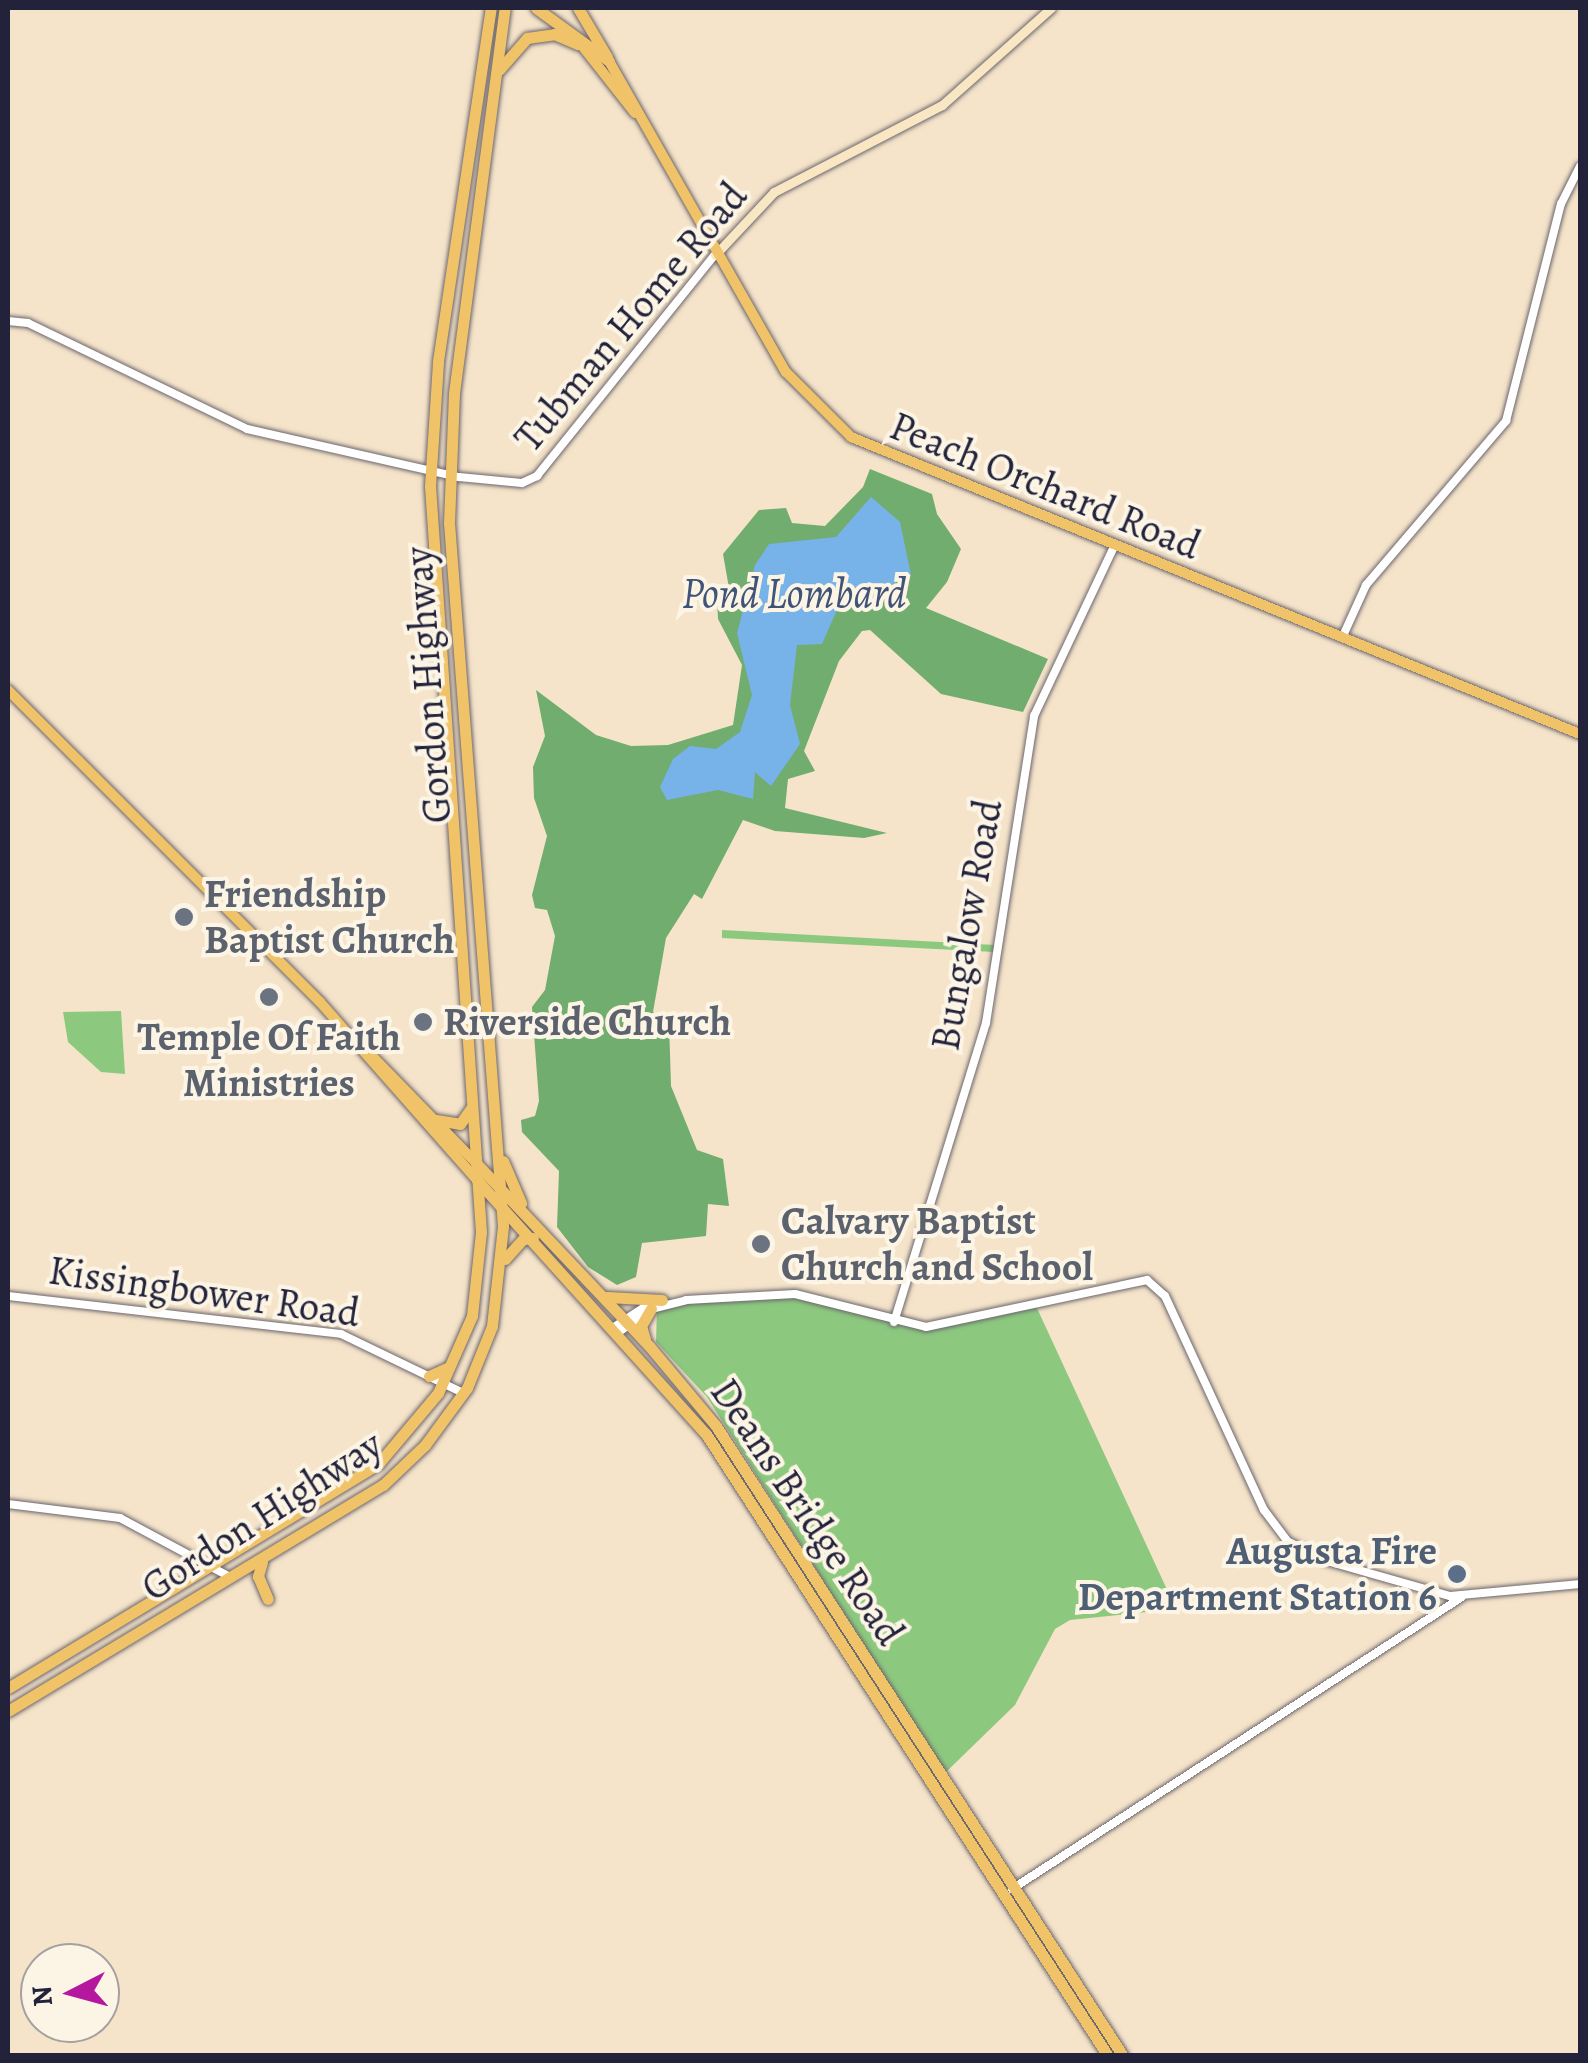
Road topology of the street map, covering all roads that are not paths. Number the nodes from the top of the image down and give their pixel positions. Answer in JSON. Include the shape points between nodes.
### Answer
{"nodes":[{"id":1,"x":491,"y":8,"type":"edge"},
{"id":2,"x":505,"y":8,"type":"edge"},
{"id":3,"x":526,"y":8,"type":"edge"},
{"id":4,"x":536,"y":8,"type":"edge"},
{"id":5,"x":578,"y":8,"type":"edge"},
{"id":6,"x":1050,"y":8,"type":"edge"},
{"id":7,"x":578,"y":44,"type":"junction"},
{"id":8,"x":608,"y":60,"type":"junction"},
{"id":9,"x":635,"y":113,"type":"junction"},
{"id":10,"x":489,"y":144,"type":"junction"},
{"id":11,"x":1580,"y":166,"type":"edge"},
{"id":12,"x":715,"y":255,"type":"junction"},
{"id":13,"x":8,"y":321,"type":"edge"},
{"id":14,"x":430,"y":469,"type":"junction"},
{"id":15,"x":450,"y":474,"type":"junction"},
{"id":16,"x":1114,"y":546,"type":"junction"},
{"id":17,"x":1342,"y":638,"type":"junction"},
{"id":18,"x":8,"y":690,"type":"edge"},
{"id":19,"x":1580,"y":734,"type":"edge"},
{"id":20,"x":371,"y":1056,"type":"junction"},
{"id":21,"x":472,"y":1099,"type":"junction"},
{"id":22,"x":495,"y":1118,"type":"junction"},
{"id":23,"x":436,"y":1120,"type":"junction"},
{"id":24,"x":476,"y":1163,"type":"junction"},
{"id":25,"x":478,"y":1180,"type":"junction"},
{"id":26,"x":500,"y":1188,"type":"junction"},
{"id":27,"x":502,"y":1206,"type":"junction"},
{"id":28,"x":535,"y":1233,"type":"junction"},
{"id":29,"x":502,"y":1268,"type":"junction"},
{"id":30,"x":592,"y":1292,"type":"junction"},
{"id":31,"x":8,"y":1296,"type":"edge"},
{"id":32,"x":662,"y":1300,"type":"junction"},
{"id":33,"x":686,"y":1300,"type":"junction"},
{"id":34,"x":651,"y":1309,"type":"junction"},
{"id":35,"x":894,"y":1322,"type":"junction"},
{"id":36,"x":621,"y":1326,"type":"junction"},
{"id":37,"x":467,"y":1332,"type":"junction"},
{"id":38,"x":650,"y":1347,"type":"junction"},
{"id":39,"x":429,"y":1376,"type":"junction"},
{"id":40,"x":443,"y":1385,"type":"junction"},
{"id":41,"x":461,"y":1396,"type":"junction"},
{"id":42,"x":8,"y":1504,"type":"edge"},
{"id":43,"x":268,"y":1557,"type":"junction"},
{"id":44,"x":194,"y":1559,"type":"junction"},
{"id":45,"x":210,"y":1568,"type":"junction"},
{"id":46,"x":193,"y":1578,"type":"junction"},
{"id":47,"x":232,"y":1578,"type":"junction"},
{"id":48,"x":1580,"y":1584,"type":"edge"},
{"id":49,"x":1462,"y":1597,"type":"junction"},
{"id":50,"x":268,"y":1599,"type":"dead end"},
{"id":51,"x":8,"y":1688,"type":"edge"},
{"id":52,"x":8,"y":1711,"type":"edge"},
{"id":53,"x":1009,"y":1890,"type":"junction"},
{"id":54,"x":1108,"y":2056,"type":"edge"},
{"id":55,"x":1124,"y":2056,"type":"edge"}],
"edges":[{"from":1,"to":14,"type":"highway","name":"Gordon Highway","via":[[438,361]]},
{"from":2,"to":10,"type":"highway","name":"Gordon Highway"},
{"from":3,"to":7,"type":"highway"},
{"from":4,"to":8,"type":"highway"},
{"from":5,"to":8,"type":"highway"},
{"from":6,"to":12,"type":"main road","name":"Tubman Home Road","via":[[942,104],[789,182],[756,206]]},
{"from":7,"to":9,"type":"main road","name":"Peach Orchard Road"},
{"from":7,"to":10,"type":"highway","via":[[541,34],[510,50],[500,68]]},
{"from":8,"to":9,"type":"main road","name":"Peach Orchard Road"},
{"from":9,"to":12,"type":"main road","name":"Peach Orchard Road"},
{"from":10,"to":15,"type":"highway","name":"Gordon Highway","via":[[456,377]]},
{"from":11,"to":17,"type":"street","via":[[1561,204],[1506,421],[1366,585]]},
{"from":12,"to":15,"type":"street","name":"Tubman Home Road","via":[[532,481]]},
{"from":12,"to":16,"type":"main road","name":"Peach Orchard Road","via":[[804,394],[851,437]]},
{"from":13,"to":14,"type":"street","name":"Tubman Home Road","via":[[28,322],[234,424]]},
{"from":14,"to":15,"type":"street","name":"Tubman Home Road"},
{"from":14,"to":21,"type":"highway","name":"Gordon Highway","via":[[432,592]]},
{"from":15,"to":22,"type":"highway","name":"Gordon Highway","via":[[450,573]]},
{"from":16,"to":17,"type":"main road","name":"Peach Orchard Road"},
{"from":16,"to":35,"type":"street","name":"Bungalow Road","via":[[1034,716],[986,1023]]},
{"from":17,"to":19,"type":"main road","name":"Peach Orchard Road"},
{"from":18,"to":20,"type":"main road","name":"Deans Bridge Road"},
{"from":20,"to":23,"type":"main road","name":"Deans Bridge Road"},
{"from":20,"to":25,"type":"main road","name":"Deans Bridge Road"},
{"from":21,"to":23,"type":"highway","via":[[463,1123]]},
{"from":21,"to":24,"type":"highway","name":"Gordon Highway"},
{"from":22,"to":26,"type":"highway","name":"Gordon Highway"},
{"from":22,"to":28,"type":"highway","via":[[508,1174]]},
{"from":23,"to":24,"type":"main road","name":"Deans Bridge Road"},
{"from":24,"to":25,"type":"highway","name":"Gordon Highway"},
{"from":24,"to":26,"type":"highway","name":"Deans Bridge Road"},
{"from":25,"to":27,"type":"highway","name":"Deans Bridge Road"},
{"from":25,"to":37,"type":"highway","name":"Gordon Highway","via":[[480,1266]]},
{"from":26,"to":27,"type":"highway","name":"Gordon Highway"},
{"from":26,"to":28,"type":"highway","name":"Deans Bridge Road"},
{"from":27,"to":28,"type":"highway","name":"Deans Bridge Road"},
{"from":27,"to":29,"type":"highway","name":"Gordon Highway"},
{"from":28,"to":29,"type":"highway","via":[[509,1252]]},
{"from":28,"to":30,"type":"highway","name":"Deans Bridge Road"},
{"from":29,"to":41,"type":"highway","name":"Gordon Highway","via":[[487,1342]]},
{"from":30,"to":32,"type":"highway","via":[[621,1302]]},
{"from":30,"to":36,"type":"highway","name":"Deans Bridge Road"},
{"from":31,"to":39,"type":"street","name":"Kissingbower Road","via":[[341,1334]]},
{"from":32,"to":33,"type":"street"},
{"from":32,"to":36,"type":"street"},
{"from":33,"to":34,"type":"street"},
{"from":33,"to":35,"type":"street","via":[[794,1294]]},
{"from":34,"to":36,"type":"street"},
{"from":34,"to":38,"type":"highway","via":[[641,1329]]},
{"from":35,"to":49,"type":"street","via":[[934,1326],[1123,1280],[1153,1282],[1277,1532],[1327,1561]]},
{"from":36,"to":38,"type":"highway","name":"Deans Bridge Road"},
{"from":36,"to":53,"type":"highway","name":"Deans Bridge Road","via":[[714,1446]]},
{"from":37,"to":39,"type":"highway","via":[[448,1369]]},
{"from":37,"to":40,"type":"highway","name":"Gordon Highway"},
{"from":38,"to":53,"type":"highway","name":"Deans Bridge Road","via":[[730,1447]]},
{"from":39,"to":40,"type":"street","name":"Kissingbower Road"},
{"from":40,"to":41,"type":"street","name":"Kissingbower Road"},
{"from":40,"to":45,"type":"highway","name":"Gordon Highway","via":[[379,1463]]},
{"from":41,"to":43,"type":"highway","name":"Gordon Highway","via":[[382,1485]]},
{"from":42,"to":44,"type":"street","via":[[120,1518]]},
{"from":43,"to":47,"type":"highway","name":"Gordon Highway"},
{"from":43,"to":50,"type":"highway","via":[[258,1572]]},
{"from":44,"to":45,"type":"street"},
{"from":44,"to":46,"type":"highway"},
{"from":45,"to":46,"type":"highway","name":"Gordon Highway"},
{"from":45,"to":47,"type":"street"},
{"from":46,"to":51,"type":"highway","name":"Gordon Highway"},
{"from":47,"to":52,"type":"highway","name":"Gordon Highway"},
{"from":48,"to":49,"type":"street"},
{"from":49,"to":53,"type":"street"},
{"from":53,"to":54,"type":"highway","name":"Deans Bridge Road"},
{"from":53,"to":55,"type":"highway","name":"Deans Bridge Road"}]}
